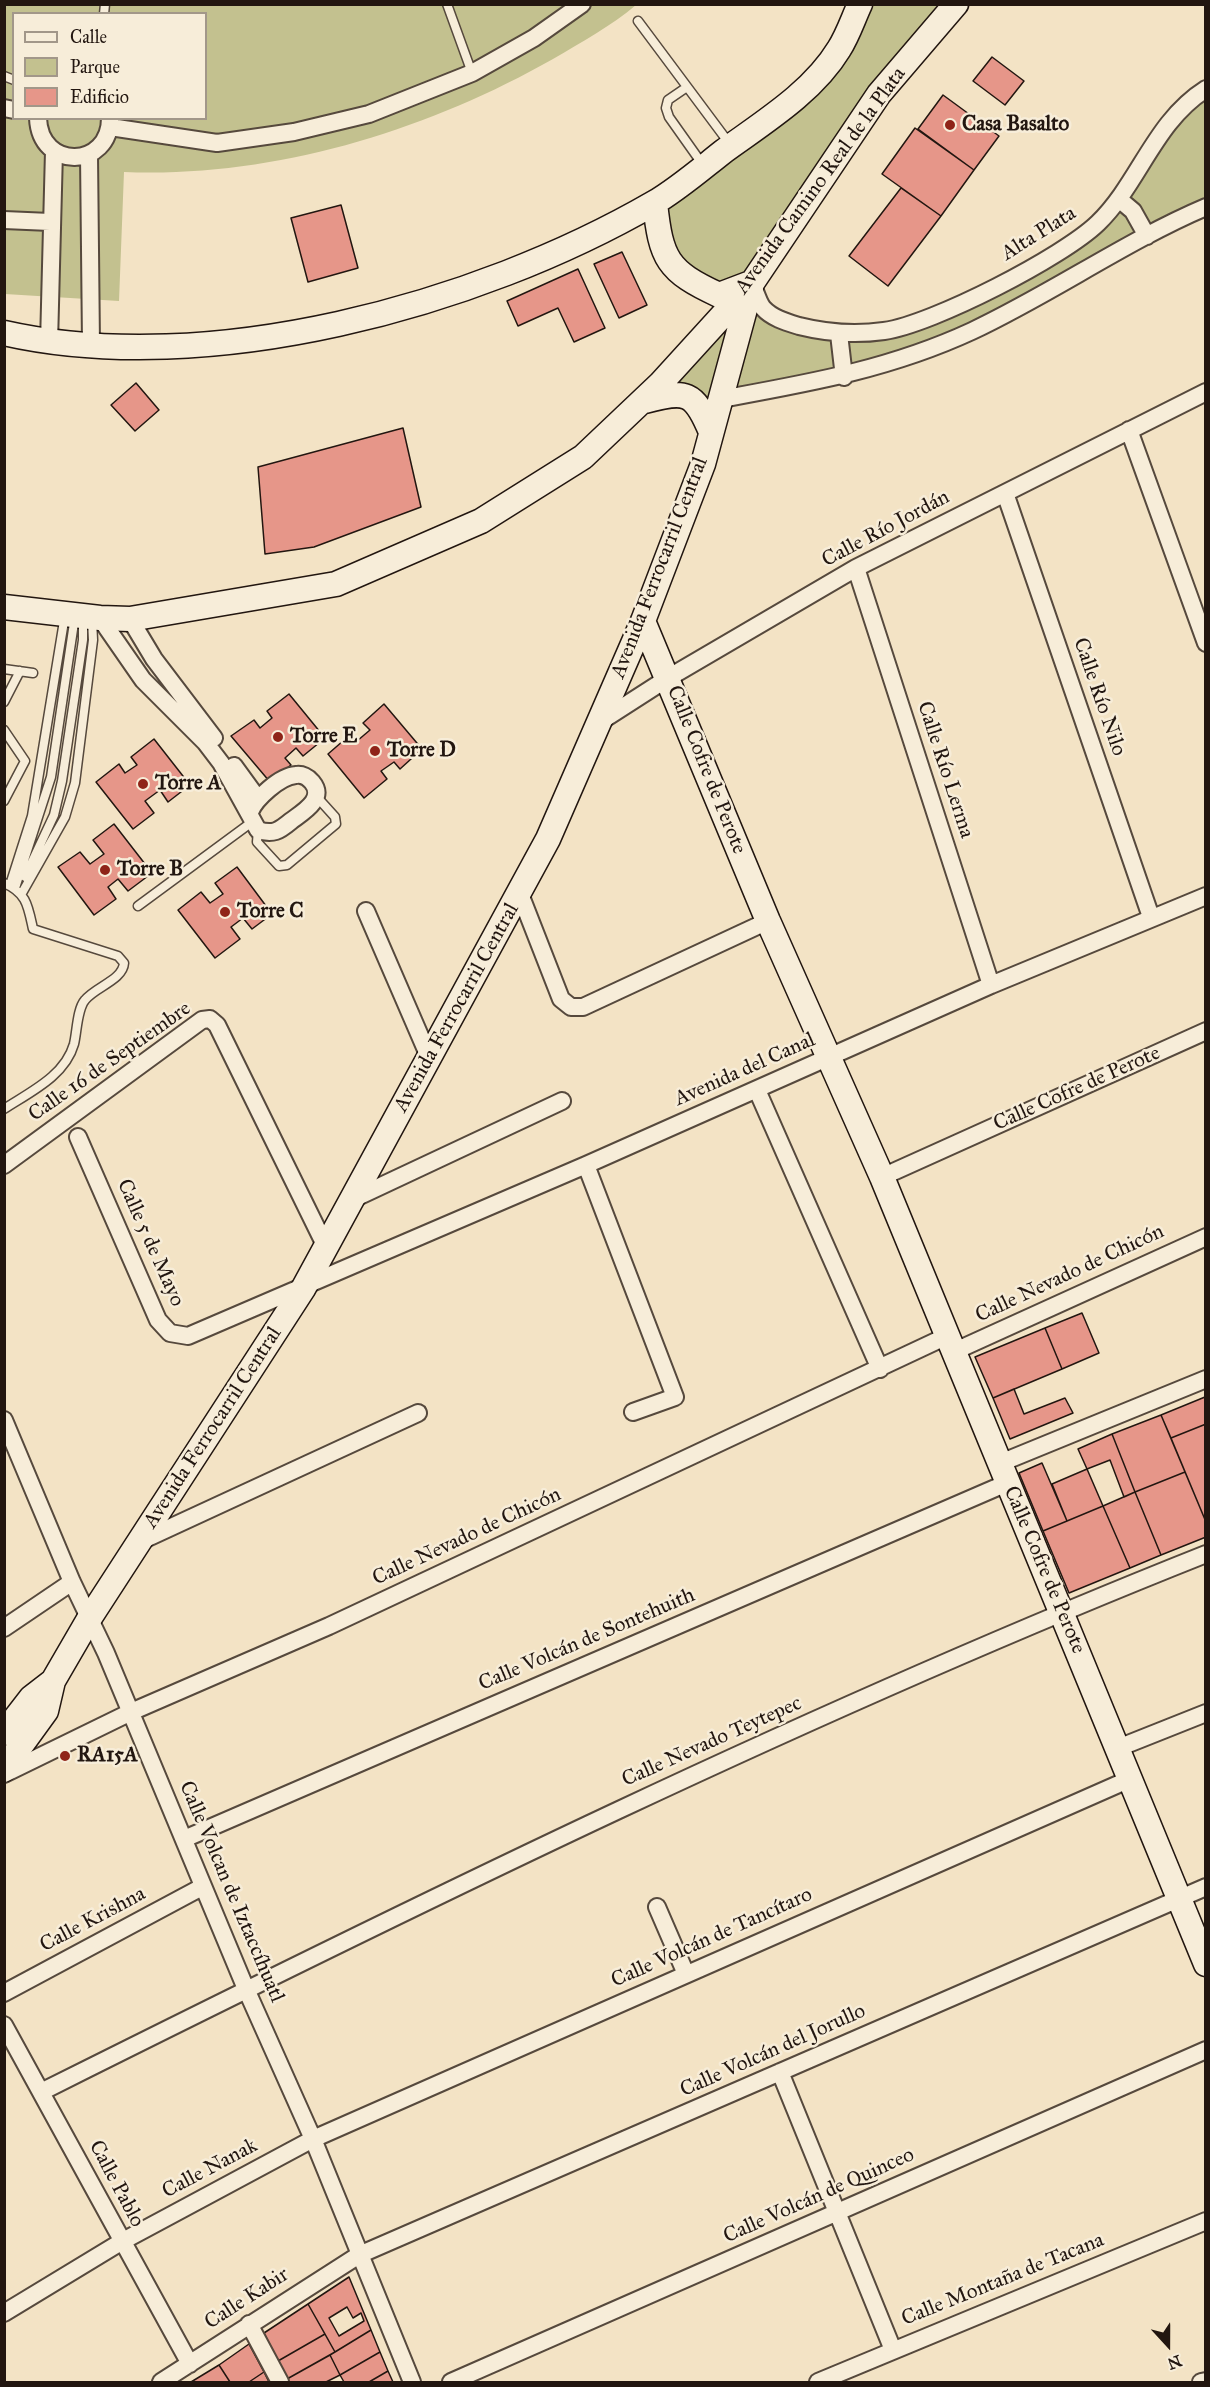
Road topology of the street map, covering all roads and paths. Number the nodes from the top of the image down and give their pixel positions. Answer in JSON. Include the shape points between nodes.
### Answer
{"nodes":[{"id":1,"x":447,"y":4,"type":"edge"},
{"id":2,"x":582,"y":4,"type":"edge"},
{"id":3,"x":860,"y":4,"type":"edge"},
{"id":4,"x":956,"y":4,"type":"edge"},
{"id":5,"x":638,"y":21,"type":"dead end"},
{"id":6,"x":472,"y":73,"type":"junction"},
{"id":7,"x":687,"y":87,"type":"junction"},
{"id":8,"x":1206,"y":89,"type":"edge"},
{"id":9,"x":110,"y":123,"type":"edge"},
{"id":10,"x":39,"y":125,"type":"edge"},
{"id":11,"x":731,"y":146,"type":"junction"},
{"id":12,"x":54,"y":152,"type":"junction"},
{"id":13,"x":89,"y":155,"type":"junction"},
{"id":14,"x":704,"y":166,"type":"junction"},
{"id":15,"x":1120,"y":200,"type":"junction"},
{"id":16,"x":655,"y":203,"type":"junction"},
{"id":17,"x":1206,"y":207,"type":"edge"},
{"id":18,"x":4,"y":220,"type":"edge"},
{"id":19,"x":50,"y":222,"type":"junction"},
{"id":20,"x":1147,"y":236,"type":"junction"},
{"id":21,"x":752,"y":283,"type":"junction"},
{"id":22,"x":4,"y":333,"type":"edge"},
{"id":23,"x":840,"y":334,"type":"junction"},
{"id":24,"x":49,"y":343,"type":"junction"},
{"id":25,"x":91,"y":344,"type":"junction"},
{"id":26,"x":844,"y":377,"type":"junction"},
{"id":27,"x":1206,"y":392,"type":"edge"},
{"id":28,"x":721,"y":399,"type":"junction"},
{"id":29,"x":642,"y":401,"type":"junction"},
{"id":30,"x":1130,"y":430,"type":"junction"},
{"id":31,"x":711,"y":432,"type":"junction"},
{"id":32,"x":1005,"y":493,"type":"junction"},
{"id":33,"x":856,"y":568,"type":"junction"},
{"id":34,"x":4,"y":607,"type":"edge"},
{"id":35,"x":83,"y":616,"type":"junction"},
{"id":36,"x":130,"y":619,"type":"junction"},
{"id":37,"x":642,"y":621,"type":"junction"},
{"id":38,"x":1206,"y":643,"type":"edge"},
{"id":39,"x":4,"y":669,"type":"edge"},
{"id":40,"x":20,"y":671,"type":"junction"},
{"id":41,"x":33,"y":673,"type":"dead end"},
{"id":42,"x":668,"y":678,"type":"junction"},
{"id":43,"x":4,"y":702,"type":"edge"},
{"id":44,"x":598,"y":724,"type":"junction"},
{"id":45,"x":4,"y":730,"type":"edge"},
{"id":46,"x":316,"y":796,"type":"junction"},
{"id":47,"x":4,"y":801,"type":"edge"},
{"id":48,"x":254,"y":816,"type":"junction"},
{"id":49,"x":14,"y":888,"type":"edge"},
{"id":50,"x":520,"y":894,"type":"junction"},
{"id":51,"x":1206,"y":896,"type":"edge"},
{"id":52,"x":138,"y":906,"type":"dead end"},
{"id":53,"x":366,"y":911,"type":"dead end"},
{"id":54,"x":1151,"y":917,"type":"junction"},
{"id":55,"x":768,"y":921,"type":"junction"},
{"id":56,"x":990,"y":985,"type":"junction"},
{"id":57,"x":1206,"y":1031,"type":"edge"},
{"id":58,"x":828,"y":1058,"type":"junction"},
{"id":59,"x":430,"y":1059,"type":"junction"},
{"id":60,"x":757,"y":1090,"type":"junction"},
{"id":61,"x":562,"y":1101,"type":"dead end"},
{"id":62,"x":4,"y":1109,"type":"edge"},
{"id":63,"x":78,"y":1137,"type":"dead end"},
{"id":64,"x":4,"y":1165,"type":"edge"},
{"id":65,"x":586,"y":1165,"type":"junction"},
{"id":66,"x":882,"y":1177,"type":"junction"},
{"id":67,"x":350,"y":1200,"type":"junction"},
{"id":68,"x":1206,"y":1237,"type":"edge"},
{"id":69,"x":325,"y":1245,"type":"junction"},
{"id":70,"x":303,"y":1288,"type":"junction"},
{"id":71,"x":950,"y":1344,"type":"junction"},
{"id":72,"x":880,"y":1369,"type":"junction"},
{"id":73,"x":1206,"y":1379,"type":"edge"},
{"id":74,"x":633,"y":1412,"type":"dead end"},
{"id":75,"x":418,"y":1413,"type":"dead end"},
{"id":76,"x":4,"y":1420,"type":"edge"},
{"id":77,"x":1003,"y":1473,"type":"junction"},
{"id":78,"x":140,"y":1542,"type":"junction"},
{"id":79,"x":1206,"y":1554,"type":"edge"},
{"id":80,"x":72,"y":1582,"type":"junction"},
{"id":81,"x":1062,"y":1611,"type":"junction"},
{"id":82,"x":89,"y":1619,"type":"junction"},
{"id":83,"x":4,"y":1628,"type":"edge"},
{"id":84,"x":53,"y":1682,"type":"junction"},
{"id":85,"x":131,"y":1712,"type":"junction"},
{"id":86,"x":1206,"y":1713,"type":"edge"},
{"id":87,"x":4,"y":1733,"type":"edge"},
{"id":88,"x":1118,"y":1748,"type":"junction"},
{"id":89,"x":4,"y":1771,"type":"edge"},
{"id":90,"x":1130,"y":1779,"type":"junction"},
{"id":91,"x":184,"y":1839,"type":"junction"},
{"id":92,"x":202,"y":1887,"type":"junction"},
{"id":93,"x":1206,"y":1887,"type":"edge"},
{"id":94,"x":1179,"y":1898,"type":"junction"},
{"id":95,"x":657,"y":1907,"type":"dead end"},
{"id":96,"x":1206,"y":1964,"type":"edge"},
{"id":97,"x":686,"y":1974,"type":"junction"},
{"id":98,"x":246,"y":1989,"type":"junction"},
{"id":99,"x":4,"y":1993,"type":"edge"},
{"id":100,"x":4,"y":2025,"type":"edge"},
{"id":101,"x":1206,"y":2050,"type":"edge"},
{"id":102,"x":780,"y":2072,"type":"junction"},
{"id":103,"x":40,"y":2092,"type":"junction"},
{"id":104,"x":313,"y":2139,"type":"junction"},
{"id":105,"x":837,"y":2213,"type":"junction"},
{"id":106,"x":1206,"y":2221,"type":"edge"},
{"id":107,"x":122,"y":2242,"type":"junction"},
{"id":108,"x":359,"y":2255,"type":"junction"},
{"id":109,"x":4,"y":2313,"type":"edge"},
{"id":110,"x":249,"y":2324,"type":"junction"},
{"id":111,"x":893,"y":2350,"type":"junction"},
{"id":112,"x":189,"y":2364,"type":"junction"},
{"id":113,"x":172,"y":2379,"type":"edge"},
{"id":114,"x":1206,"y":2380,"type":"edge"},
{"id":115,"x":279,"y":2382,"type":"edge"},
{"id":116,"x":412,"y":2382,"type":"edge"},
{"id":117,"x":451,"y":2382,"type":"edge"},
{"id":118,"x":818,"y":2382,"type":"edge"},
{"id":119,"x":1201,"y":2382,"type":"edge"}],
"edges":[{"from":1,"to":6,"type":"lane"},
{"from":2,"to":6,"type":"street","via":[[534,38]]},
{"from":3,"to":11,"type":"street","via":[[839,49],[807,87]]},
{"from":4,"to":21,"type":"street","name":"Avenida Camino Real de la Plata","via":[[879,94]]},
{"from":5,"to":7,"type":"lane"},
{"from":6,"to":9,"type":"street","via":[[369,114],[294,132],[217,143]]},
{"from":7,"to":11,"type":"lane"},
{"from":7,"to":14,"type":"lane","via":[[668,100],[666,108]]},
{"from":8,"to":15,"type":"street","name":"Alta Plata","via":[[1157,136]]},
{"from":9,"to":13,"type":"street","via":[[99,148]]},
{"from":10,"to":12,"type":"street","via":[[45,143]]},
{"from":11,"to":14,"type":"street"},
{"from":12,"to":13,"type":"street","via":[[65,157]]},
{"from":12,"to":19,"type":"street"},
{"from":13,"to":25,"type":"street"},
{"from":14,"to":16,"type":"street"},
{"from":15,"to":20,"type":"street","via":[[1133,211]]},
{"from":15,"to":23,"type":"street","name":"Alta Plata","via":[[1074,242],[973,296],[919,321],[886,331]]},
{"from":16,"to":21,"type":"street","via":[[658,234],[665,256],[675,270],[719,295]]},
{"from":16,"to":25,"type":"street","via":[[524,268],[331,327],[217,343]]},
{"from":17,"to":20,"type":"street"},
{"from":18,"to":19,"type":"street"},
{"from":19,"to":24,"type":"street"},
{"from":20,"to":26,"type":"street","via":[[971,331]]},
{"from":21,"to":23,"type":"street","name":"Alta Plata","via":[[762,308],[781,321]]},
{"from":21,"to":28,"type":"street","name":"Avenida Ferrocarril Central"},
{"from":21,"to":29,"type":"street","name":"Avenida Camino Real de la Plata"},
{"from":22,"to":24,"type":"street"},
{"from":23,"to":26,"type":"street"},
{"from":24,"to":25,"type":"street"},
{"from":26,"to":28,"type":"street"},
{"from":27,"to":30,"type":"street","name":"Calle Río Jordán"},
{"from":28,"to":31,"type":"street","name":"Avenida Ferrocarril Central"},
{"from":29,"to":31,"type":"street","via":[[674,393],[688,396]]},
{"from":29,"to":36,"type":"street","name":"Avenida Camino Real de la Plata","via":[[583,457],[481,521],[336,584]]},
{"from":30,"to":32,"type":"street","name":"Calle Río Jordán"},
{"from":30,"to":38,"type":"street"},
{"from":31,"to":37,"type":"street","name":"Avenida Ferrocarril Central","via":[[703,464]]},
{"from":32,"to":33,"type":"street","name":"Calle Río Jordán"},
{"from":32,"to":54,"type":"street","name":"Calle Río Nilo"},
{"from":33,"to":42,"type":"street","name":"Calle Río Jordán"},
{"from":33,"to":56,"type":"street","name":"Calle Río Lerma"},
{"from":34,"to":35,"type":"street","name":"Avenida Camino Real de la Plata"},
{"from":35,"to":36,"type":"street","name":"Avenida Camino Real de la Plata"},
{"from":35,"to":48,"type":"street","via":[[206,742]]},
{"from":35,"to":49,"type":"lane"},
{"from":35,"to":49,"type":"lane","via":[[83,640],[54,815]]},
{"from":36,"to":48,"type":"street"},
{"from":37,"to":42,"type":"street","name":"Calle Cofre de Perote"},
{"from":37,"to":44,"type":"street","name":"Avenida Ferrocarril Central"},
{"from":39,"to":40,"type":"lane"},
{"from":40,"to":41,"type":"lane"},
{"from":40,"to":43,"type":"lane"},
{"from":42,"to":44,"type":"street","name":"Calle Río Jordán"},
{"from":42,"to":55,"type":"street","name":"Calle Cofre de Perote"},
{"from":44,"to":50,"type":"street","name":"Avenida Ferrocarril Central"},
{"from":45,"to":47,"type":"lane","via":[[25,761]]},
{"from":46,"to":48,"type":"street","via":[[313,805],[278,832],[268,834]]},
{"from":46,"to":48,"type":"street","via":[[315,786],[308,778],[299,774],[289,776]]},
{"from":46,"to":48,"type":"lane","via":[[336,824],[287,865],[273,862],[257,842]]},
{"from":48,"to":52,"type":"lane"},
{"from":49,"to":62,"type":"lane","via":[[28,907],[33,929],[118,956],[124,963],[83,1001],[73,1047],[65,1064]]},
{"from":50,"to":55,"type":"street","via":[[561,999],[571,1007],[583,1007]]},
{"from":50,"to":59,"type":"street","name":"Avenida Ferrocarril Central"},
{"from":51,"to":54,"type":"street","name":"Avenida del Canal"},
{"from":53,"to":59,"type":"street"},
{"from":54,"to":56,"type":"street","name":"Avenida del Canal"},
{"from":55,"to":58,"type":"street","name":"Calle Cofre de Perote"},
{"from":56,"to":58,"type":"street","name":"Avenida del Canal"},
{"from":57,"to":66,"type":"street","name":"Calle Cofre de Perote"},
{"from":58,"to":60,"type":"street","name":"Avenida del Canal"},
{"from":58,"to":66,"type":"street","name":"Calle Cofre de Perote"},
{"from":59,"to":67,"type":"street","name":"Avenida Ferrocarril Central"},
{"from":60,"to":65,"type":"street","name":"Avenida del Canal"},
{"from":60,"to":72,"type":"street"},
{"from":61,"to":67,"type":"street"},
{"from":63,"to":70,"type":"street","name":"Calle 5 de Mayo","via":[[158,1320],[170,1333],[188,1336]]},
{"from":64,"to":69,"type":"street","name":"Calle 16 de Septiembre","via":[[202,1020],[210,1019],[217,1025]]},
{"from":65,"to":70,"type":"street","name":"Avenida del Canal"},
{"from":65,"to":74,"type":"street","via":[[675,1397]]},
{"from":66,"to":71,"type":"street","name":"Calle Cofre de Perote"},
{"from":67,"to":69,"type":"street","name":"Avenida Ferrocarril Central"},
{"from":68,"to":71,"type":"street","name":"Calle Nevado de Chicón"},
{"from":69,"to":70,"type":"street","name":"Avenida Ferrocarril Central"},
{"from":70,"to":78,"type":"street","name":"Avenida Ferrocarril Central"},
{"from":71,"to":72,"type":"street","name":"Calle Nevado de Chicón"},
{"from":71,"to":77,"type":"street","name":"Calle Cofre de Perote"},
{"from":72,"to":85,"type":"street","name":"Calle Nevado de Chicón","via":[[329,1626]]},
{"from":73,"to":77,"type":"street","name":"Calle Volcán de Sontehuith"},
{"from":75,"to":78,"type":"street"},
{"from":76,"to":80,"type":"street","name":"Calle Volcan de Iztaccíhuatl"},
{"from":77,"to":81,"type":"street","name":"Calle Cofre de Perote"},
{"from":77,"to":91,"type":"street","name":"Calle Volcán de Sontehuith"},
{"from":78,"to":82,"type":"street","name":"Avenida Ferrocarril Central"},
{"from":79,"to":81,"type":"street","name":"Calle Nevado Teytepec"},
{"from":80,"to":82,"type":"street","name":"Calle Volcan de Iztaccíhuatl"},
{"from":80,"to":83,"type":"street"},
{"from":81,"to":88,"type":"street","name":"Calle Cofre de Perote"},
{"from":81,"to":98,"type":"street","name":"Calle Nevado Teytepec","via":[[651,1794]]},
{"from":82,"to":84,"type":"street","name":"Avenida Ferrocarril Central"},
{"from":82,"to":85,"type":"street","name":"Calle Volcan de Iztaccíhuatl"},
{"from":84,"to":87,"type":"street","name":"Avenida Ferrocarril Central","via":[[30,1698]]},
{"from":84,"to":89,"type":"street","name":"Avenida Ferrocarril Central","via":[[46,1711]]},
{"from":85,"to":89,"type":"street","name":"Calle Nevado de Chicón"},
{"from":85,"to":91,"type":"street","name":"Calle Volcan de Iztaccíhuatl"},
{"from":86,"to":88,"type":"street"},
{"from":88,"to":90,"type":"street","name":"Calle Cofre de Perote"},
{"from":90,"to":94,"type":"street","name":"Calle Cofre de Perote"},
{"from":90,"to":97,"type":"street","name":"Calle Volcán de Tancítaro"},
{"from":91,"to":92,"type":"street","name":"Calle Volcan de Iztaccíhuatl"},
{"from":92,"to":98,"type":"street","name":"Calle Volcan de Iztaccíhuatl"},
{"from":92,"to":99,"type":"street","name":"Calle Krishna"},
{"from":93,"to":94,"type":"street","name":"Calle Volcán del Jorullo"},
{"from":94,"to":96,"type":"street","name":"Calle Cofre de Perote"},
{"from":94,"to":102,"type":"street","name":"Calle Volcán del Jorullo"},
{"from":95,"to":97,"type":"street"},
{"from":97,"to":104,"type":"street","name":"Calle Volcán de Tancítaro"},
{"from":98,"to":103,"type":"street"},
{"from":98,"to":104,"type":"street","name":"Calle Volcan de Iztaccíhuatl"},
{"from":100,"to":103,"type":"street","name":"Calle Pablo"},
{"from":101,"to":105,"type":"street","name":"Calle Volcán de Quinceo"},
{"from":102,"to":105,"type":"street"},
{"from":102,"to":108,"type":"street","name":"Calle Volcán del Jorullo"},
{"from":103,"to":107,"type":"street","name":"Calle Pablo"},
{"from":104,"to":107,"type":"street","name":"Calle Nanak"},
{"from":104,"to":108,"type":"street","name":"Calle Volcan de Iztaccíhuatl"},
{"from":105,"to":111,"type":"street"},
{"from":105,"to":117,"type":"street","name":"Calle Volcán de Quinceo"},
{"from":106,"to":111,"type":"street","name":"Calle Montaña de Tacana"},
{"from":107,"to":109,"type":"street","name":"Calle Nanak"},
{"from":107,"to":112,"type":"street","name":"Calle Pablo"},
{"from":108,"to":110,"type":"street","name":"Calle Kabir"},
{"from":108,"to":116,"type":"street","name":"Calle Volcan de Iztaccíhuatl"},
{"from":110,"to":112,"type":"street","name":"Calle Kabir"},
{"from":110,"to":115,"type":"street"},
{"from":111,"to":118,"type":"street","name":"Calle Montaña de Tacana"},
{"from":112,"to":113,"type":"street","name":"Calle Kabir"},
{"from":114,"to":119,"type":"street"}]}
